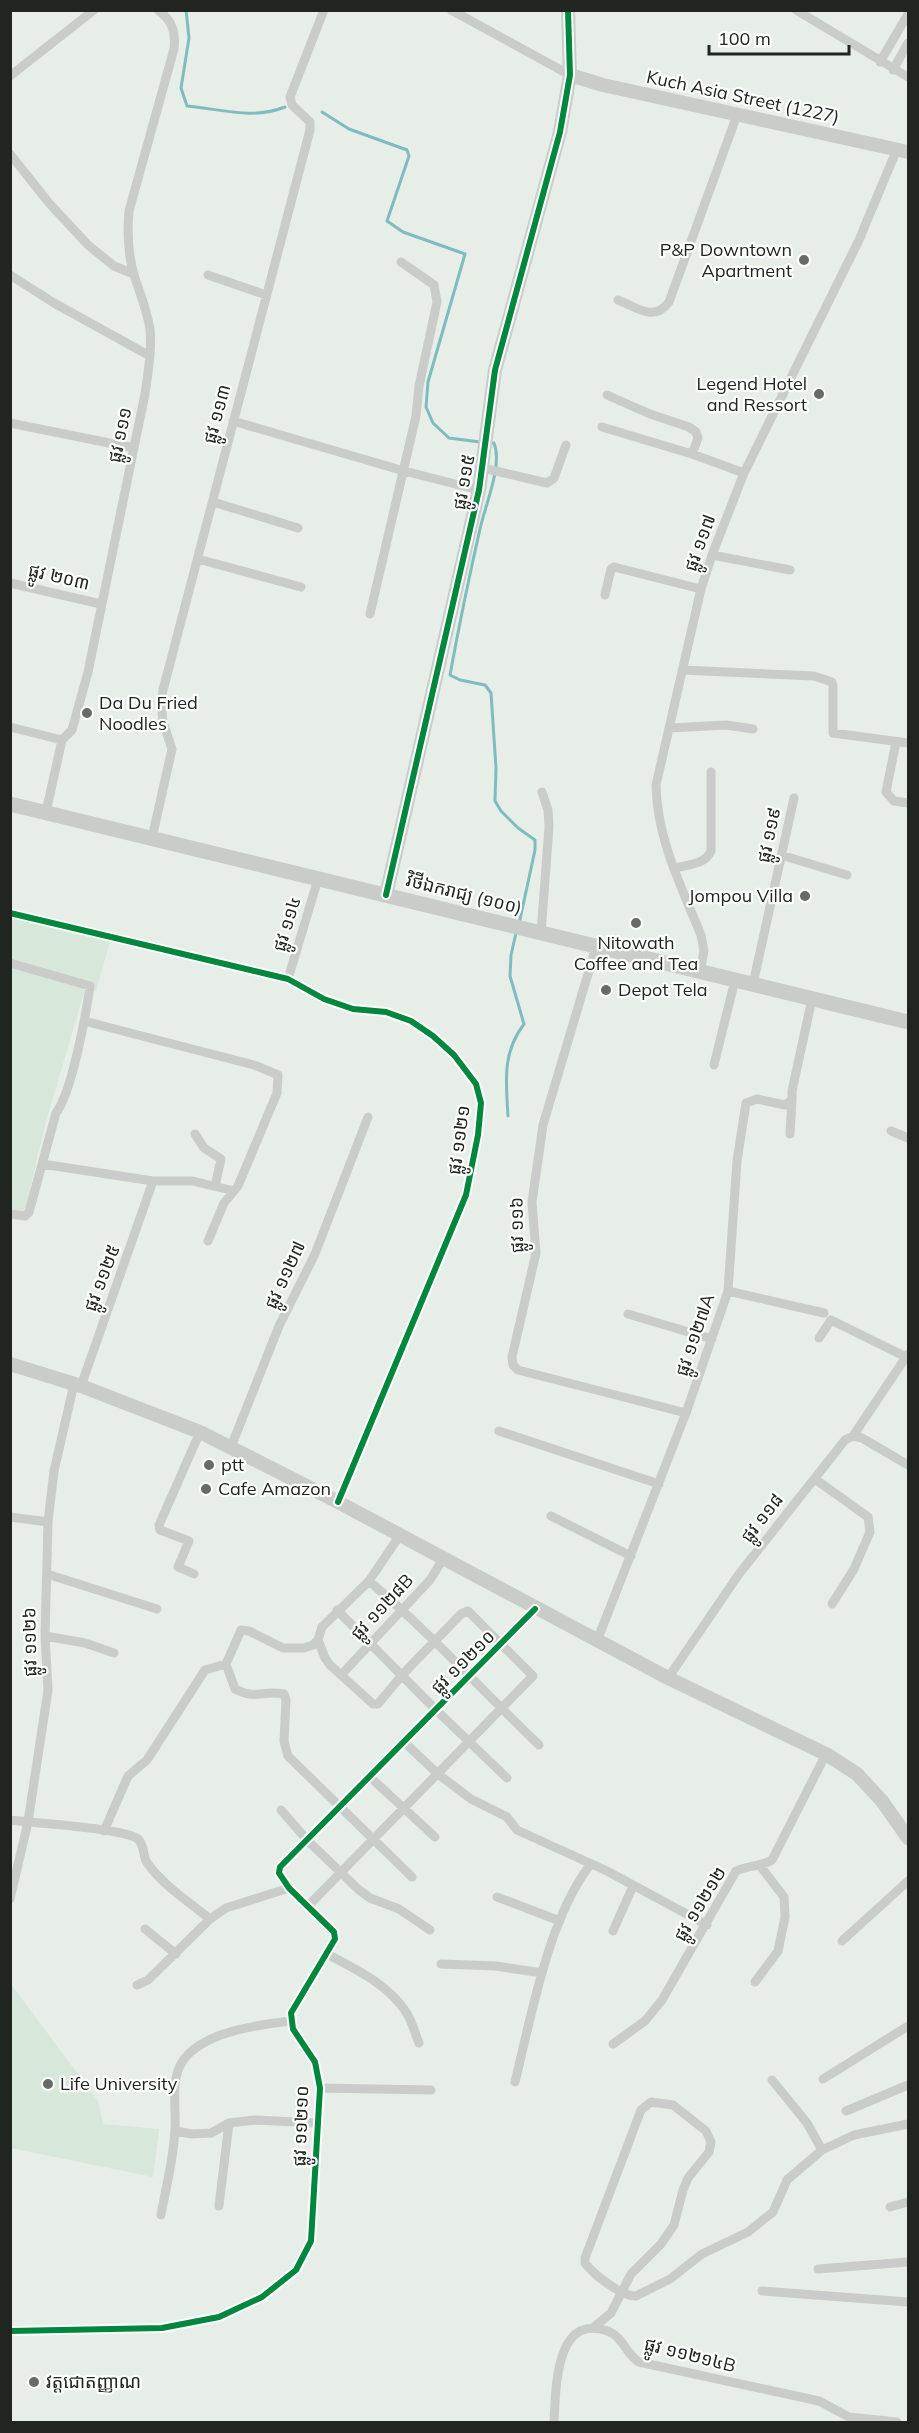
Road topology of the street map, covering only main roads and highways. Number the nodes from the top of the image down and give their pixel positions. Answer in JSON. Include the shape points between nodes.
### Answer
{"nodes":[{"id":1,"x":10,"y":804,"type":"edge"},
{"id":2,"x":909,"y":1022,"type":"edge"}],
"edges":[{"from":1,"to":2,"type":"main road","name":"វិថីឯករាជ្យ (១០០)"}]}
